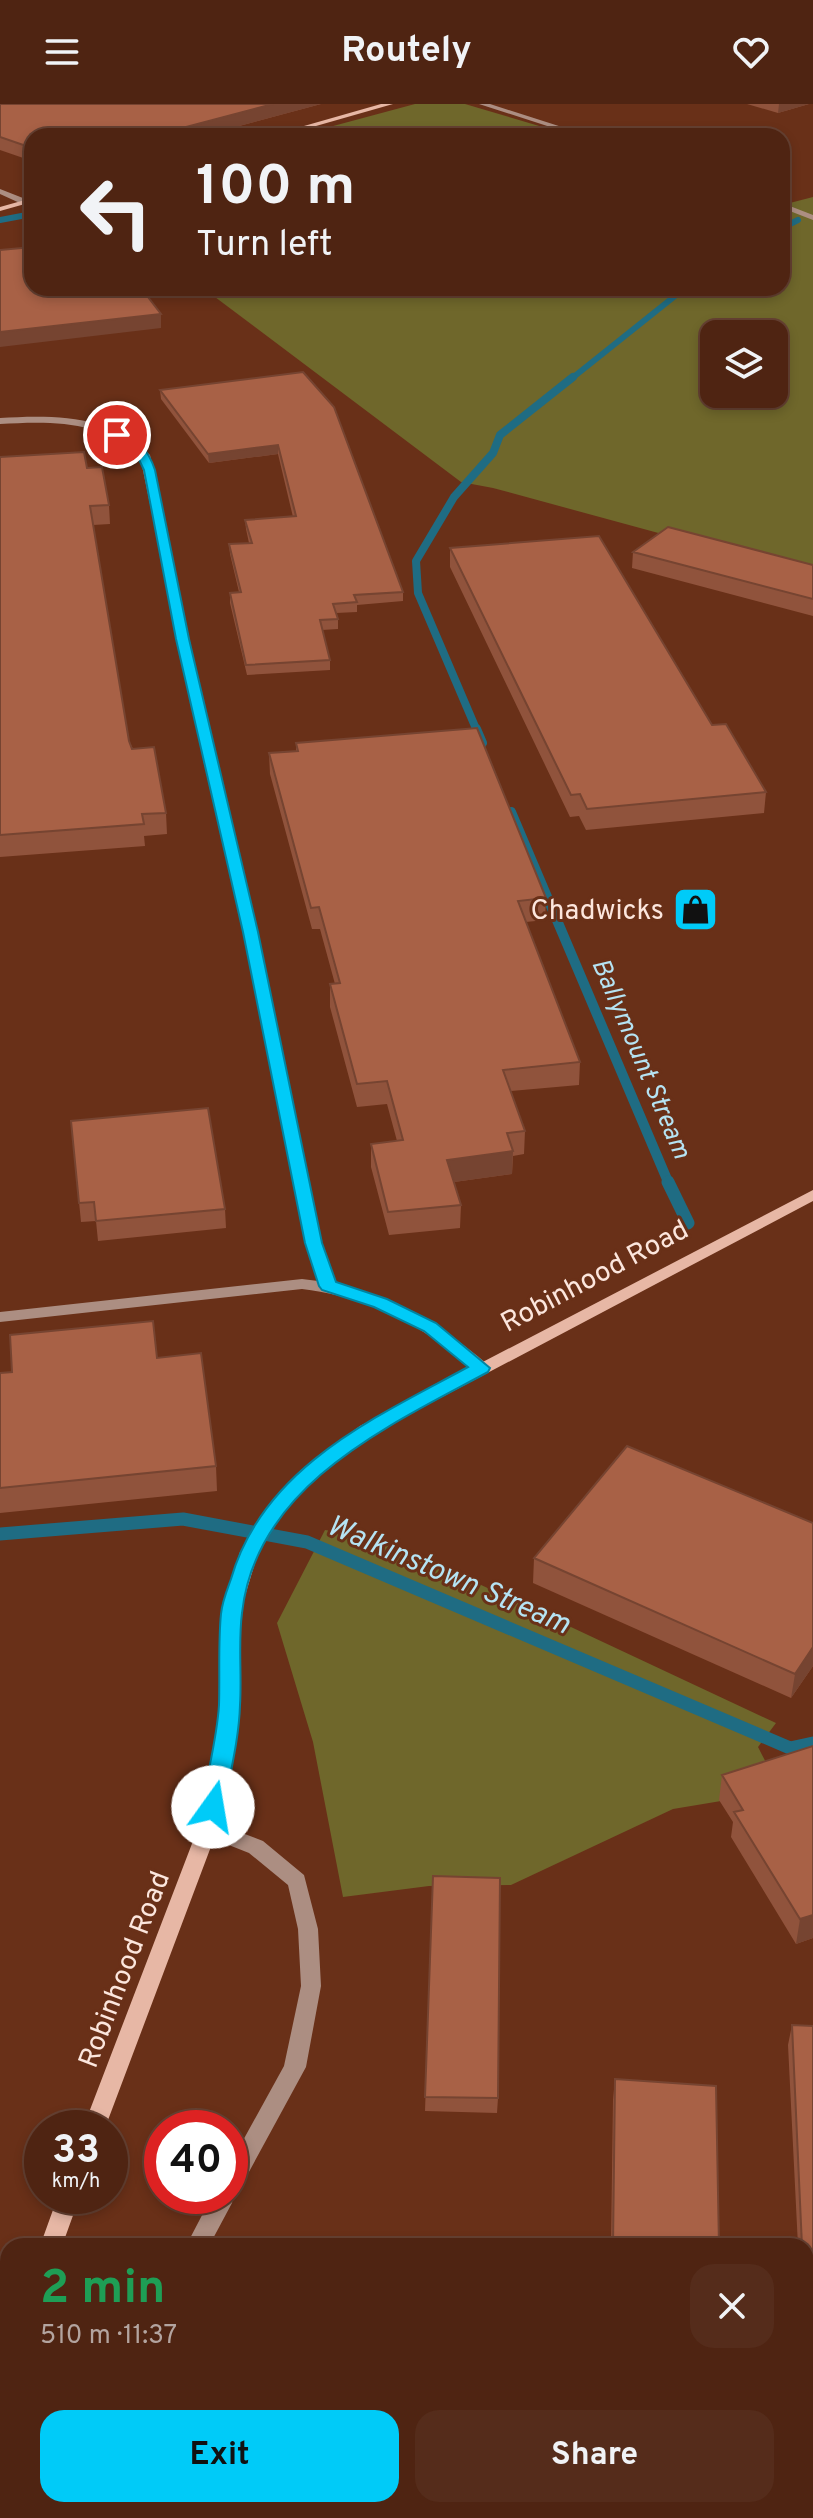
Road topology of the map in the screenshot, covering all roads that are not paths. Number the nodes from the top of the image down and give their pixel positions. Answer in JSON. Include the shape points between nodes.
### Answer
{"nodes":[{"id":1,"x":389,"y":104,"type":"edge"},
{"id":2,"x":483,"y":104,"type":"edge"},
{"id":3,"x":302,"y":128,"type":"edge"},
{"id":4,"x":560,"y":128,"type":"edge"},
{"id":5,"x":0,"y":191,"type":"edge"},
{"id":6,"x":24,"y":200,"type":"edge"},
{"id":7,"x":24,"y":202,"type":"edge"},
{"id":8,"x":790,"y":208,"type":"edge"},
{"id":9,"x":0,"y":209,"type":"edge"},
{"id":10,"x":813,"y":218,"type":"edge"},
{"id":11,"x":0,"y":421,"type":"edge"},
{"id":12,"x":813,"y":1195,"type":"edge"},
{"id":13,"x":328,"y":1286,"type":"junction"},
{"id":14,"x":0,"y":1317,"type":"edge"},
{"id":15,"x":481,"y":1368,"type":"junction"},
{"id":16,"x":208,"y":1828,"type":"junction"},
{"id":17,"x":101,"y":2110,"type":"edge"},
{"id":18,"x":248,"y":2152,"type":"edge"},
{"id":19,"x":63,"y":2214,"type":"edge"},
{"id":20,"x":214,"y":2214,"type":"edge"},
{"id":21,"x":54,"y":2238,"type":"edge"},
{"id":22,"x":201,"y":2238,"type":"edge"}],
"edges":[{"from":1,"to":3,"type":"street"},
{"from":2,"to":4,"type":"street"},
{"from":5,"to":6,"type":"street"},
{"from":7,"to":9,"type":"street"},
{"from":8,"to":10,"type":"street"},
{"from":11,"to":13,"type":"street","via":[[83,425],[129,440],[145,455],[313,1243]]},
{"from":12,"to":15,"type":"street","name":"Robinhood Road"},
{"from":13,"to":14,"type":"street","via":[[302,1284]]},
{"from":13,"to":15,"type":"street","via":[[430,1327]]},
{"from":15,"to":16,"type":"street","name":"Robinhood Road","via":[[332,1453],[306,1475],[249,1552],[231,1612],[230,1709]]},
{"from":16,"to":17,"type":"street","name":"Robinhood Road"},
{"from":16,"to":18,"type":"street","via":[[256,1847],[297,1881],[308,1929],[311,1986],[295,2067]]},
{"from":19,"to":21,"type":"street"},
{"from":20,"to":22,"type":"street"}]}
